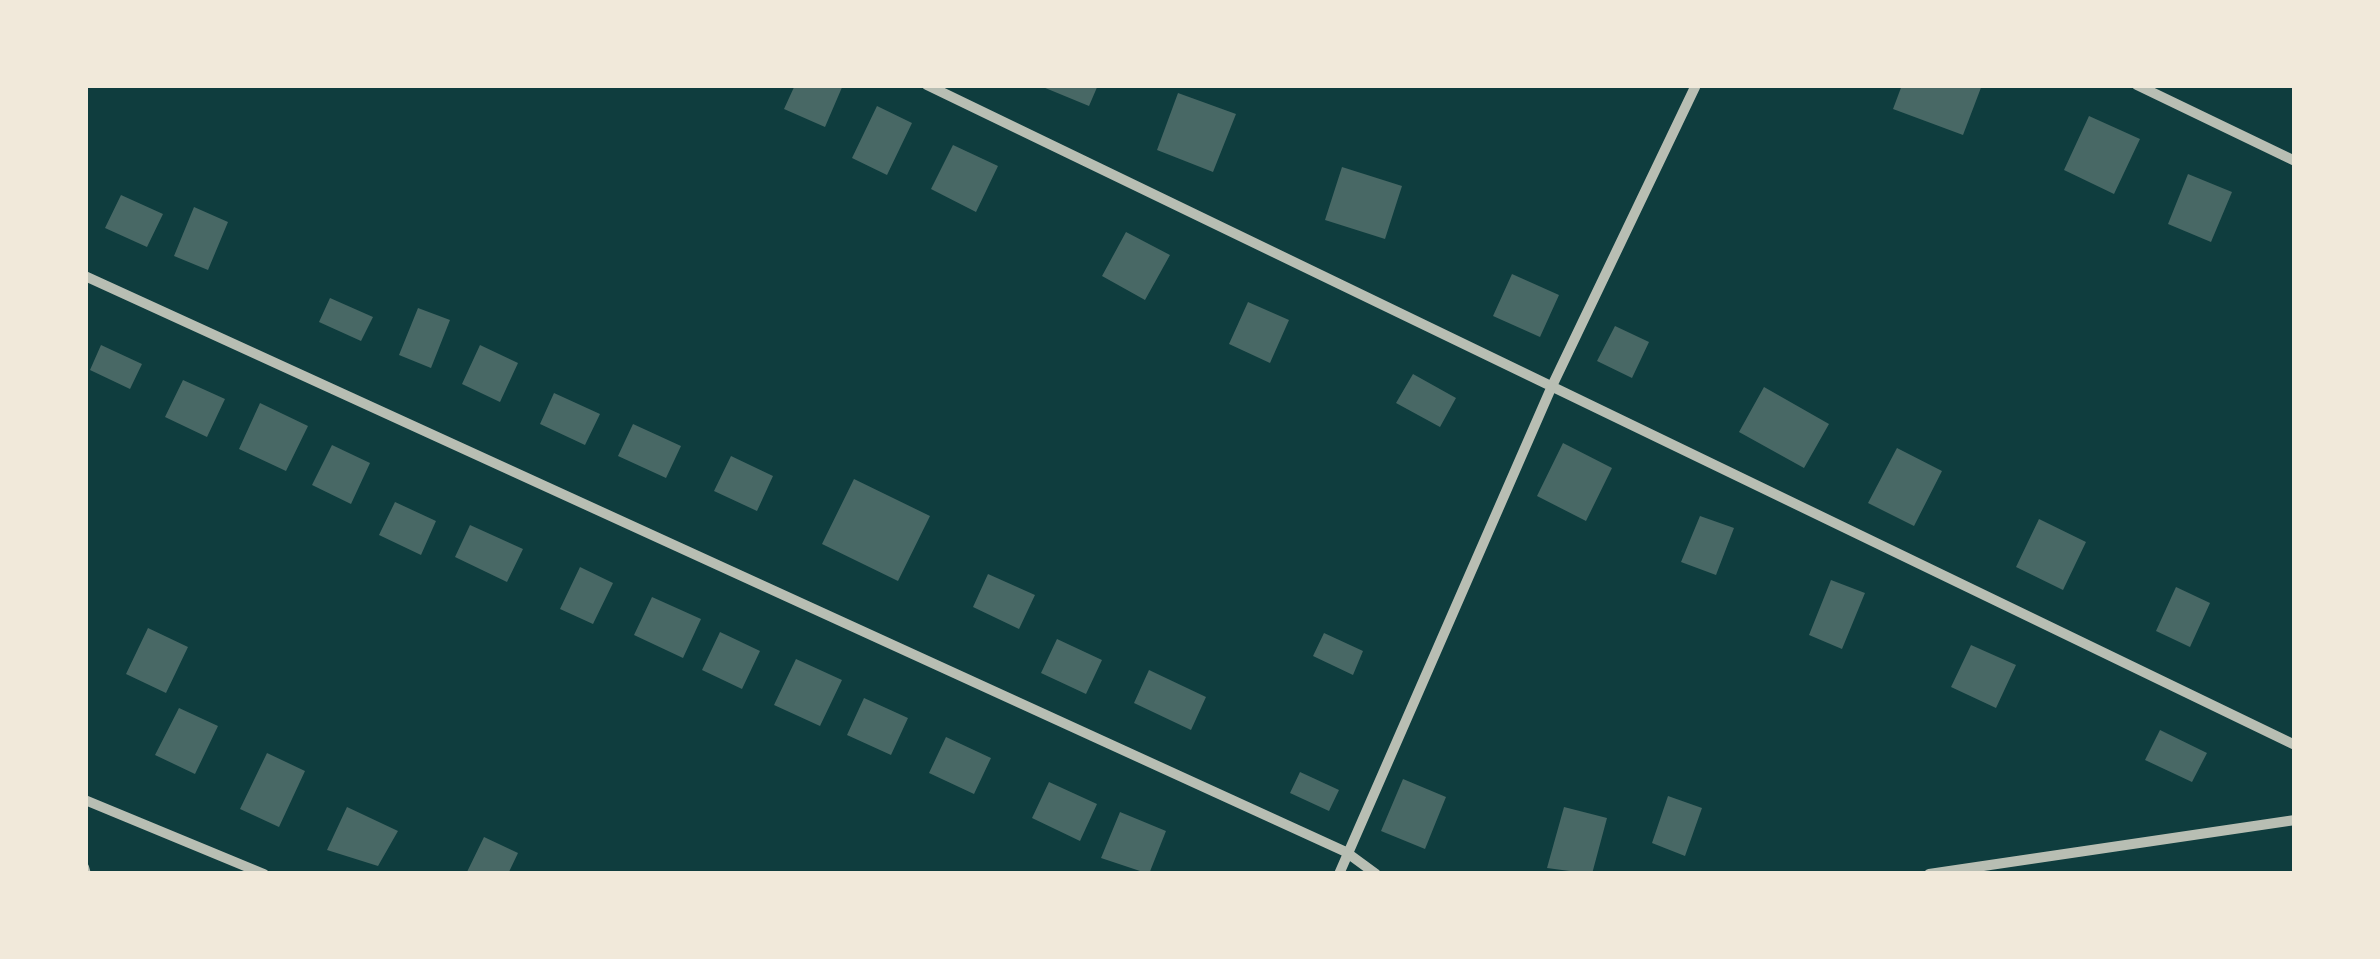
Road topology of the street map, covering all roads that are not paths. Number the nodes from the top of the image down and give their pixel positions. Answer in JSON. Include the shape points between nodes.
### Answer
{"nodes":[{"id":1,"x":927,"y":85,"type":"edge"},
{"id":2,"x":1696,"y":85,"type":"edge"},
{"id":3,"x":2137,"y":85,"type":"edge"},
{"id":4,"x":2295,"y":160,"type":"edge"},
{"id":5,"x":85,"y":276,"type":"edge"},
{"id":6,"x":1552,"y":386,"type":"junction"},
{"id":7,"x":2295,"y":745,"type":"edge"},
{"id":8,"x":85,"y":800,"type":"edge"},
{"id":9,"x":2295,"y":820,"type":"edge"},
{"id":10,"x":1346,"y":852,"type":"junction"},
{"id":11,"x":264,"y":874,"type":"edge"},
{"id":12,"x":1339,"y":874,"type":"edge"},
{"id":13,"x":1376,"y":874,"type":"edge"},
{"id":14,"x":1929,"y":874,"type":"edge"}],
"edges":[{"from":1,"to":6,"type":"street"},
{"from":2,"to":6,"type":"street"},
{"from":3,"to":4,"type":"street"},
{"from":5,"to":10,"type":"street"},
{"from":6,"to":7,"type":"street"},
{"from":6,"to":10,"type":"street"},
{"from":8,"to":11,"type":"street"},
{"from":9,"to":14,"type":"street"},
{"from":10,"to":12,"type":"street"},
{"from":10,"to":13,"type":"street"}]}
